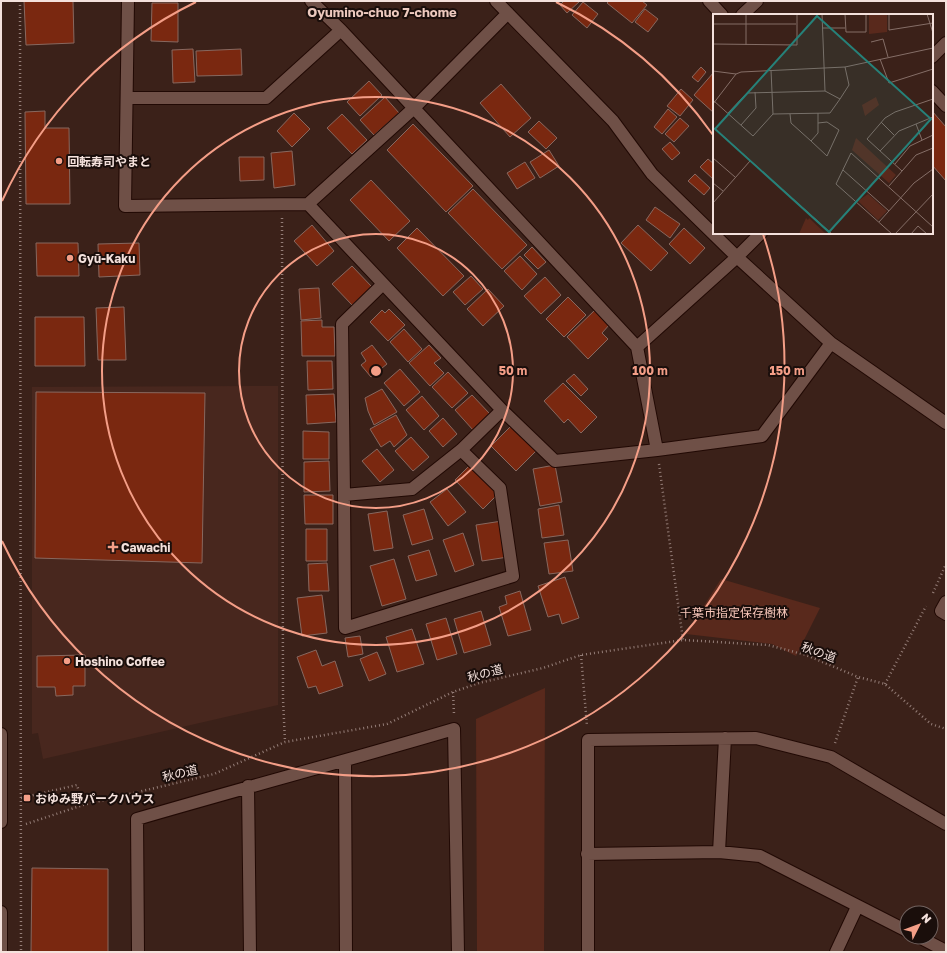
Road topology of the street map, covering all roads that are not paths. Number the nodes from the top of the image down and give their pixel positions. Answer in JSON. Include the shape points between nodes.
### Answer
{"nodes":[{"id":1,"x":128,"y":1,"type":"edge"},
{"id":2,"x":311,"y":1,"type":"edge"},
{"id":3,"x":496,"y":1,"type":"edge"},
{"id":4,"x":709,"y":1,"type":"edge"},
{"id":5,"x":757,"y":1,"type":"edge"},
{"id":6,"x":508,"y":13,"type":"junction"},
{"id":7,"x":721,"y":14,"type":"edge"},
{"id":8,"x":743,"y":14,"type":"edge"},
{"id":9,"x":340,"y":30,"type":"junction"},
{"id":10,"x":946,"y":43,"type":"edge"},
{"id":11,"x":933,"y":56,"type":"edge"},
{"id":12,"x":933,"y":92,"type":"edge"},
{"id":13,"x":127,"y":98,"type":"junction"},
{"id":14,"x":946,"y":106,"type":"edge"},
{"id":15,"x":414,"y":108,"type":"junction"},
{"id":16,"x":308,"y":204,"type":"junction"},
{"id":17,"x":713,"y":233,"type":"edge"},
{"id":18,"x":714,"y":234,"type":"edge"},
{"id":19,"x":760,"y":234,"type":"edge"},
{"id":20,"x":738,"y":257,"type":"junction"},
{"id":21,"x":383,"y":284,"type":"junction"},
{"id":22,"x":831,"y":343,"type":"junction"},
{"id":23,"x":638,"y":347,"type":"junction"},
{"id":24,"x":502,"y":410,"type":"junction"},
{"id":25,"x":946,"y":423,"type":"edge"},
{"id":26,"x":461,"y":450,"type":"junction"},
{"id":27,"x":657,"y":450,"type":"junction"},
{"id":28,"x":344,"y":495,"type":"junction"},
{"id":29,"x":946,"y":602,"type":"edge"},
{"id":30,"x":946,"y":614,"type":"edge"},
{"id":31,"x":1,"y":734,"type":"edge"},
{"id":32,"x":725,"y":738,"type":"junction"},
{"id":33,"x":345,"y":760,"type":"junction"},
{"id":34,"x":248,"y":786,"type":"junction"},
{"id":35,"x":1,"y":822,"type":"edge"},
{"id":36,"x":946,"y":824,"type":"edge"},
{"id":37,"x":719,"y":852,"type":"junction"},
{"id":38,"x":587,"y":854,"type":"junction"},
{"id":39,"x":858,"y":906,"type":"junction"},
{"id":40,"x":1,"y":912,"type":"edge"},
{"id":41,"x":899,"y":927,"type":"edge"},
{"id":42,"x":936,"y":945,"type":"edge"},
{"id":43,"x":946,"y":950,"type":"edge"},
{"id":44,"x":2,"y":952,"type":"edge"},
{"id":45,"x":138,"y":952,"type":"edge"},
{"id":46,"x":250,"y":952,"type":"edge"},
{"id":47,"x":346,"y":952,"type":"edge"},
{"id":48,"x":458,"y":952,"type":"edge"},
{"id":49,"x":588,"y":952,"type":"edge"},
{"id":50,"x":836,"y":952,"type":"edge"}],
"edges":[{"from":1,"to":13,"type":"street"},
{"from":2,"to":9,"type":"street"},
{"from":3,"to":6,"type":"street"},
{"from":4,"to":7,"type":"street"},
{"from":5,"to":8,"type":"street"},
{"from":6,"to":15,"type":"street"},
{"from":6,"to":17,"type":"street","via":[[613,121],[652,174]]},
{"from":9,"to":13,"type":"street","via":[[266,98]]},
{"from":9,"to":15,"type":"street"},
{"from":10,"to":11,"type":"street"},
{"from":12,"to":14,"type":"street"},
{"from":13,"to":16,"type":"street","via":[[125,206]]},
{"from":15,"to":16,"type":"street"},
{"from":15,"to":23,"type":"street"},
{"from":16,"to":21,"type":"street"},
{"from":18,"to":20,"type":"street"},
{"from":19,"to":20,"type":"street"},
{"from":20,"to":22,"type":"street"},
{"from":20,"to":23,"type":"street"},
{"from":21,"to":24,"type":"street"},
{"from":21,"to":28,"type":"street","via":[[342,324]]},
{"from":22,"to":25,"type":"street"},
{"from":22,"to":27,"type":"street","via":[[762,436]]},
{"from":23,"to":27,"type":"street"},
{"from":24,"to":26,"type":"street"},
{"from":24,"to":27,"type":"street","via":[[555,461]]},
{"from":26,"to":28,"type":"street","via":[[412,489]]},
{"from":26,"to":28,"type":"street","via":[[500,488],[513,576],[345,628]]},
{"from":29,"to":30,"type":"street","via":[[941,611]]},
{"from":31,"to":35,"type":"street"},
{"from":32,"to":36,"type":"street","via":[[756,738],[831,757]]},
{"from":32,"to":37,"type":"street"},
{"from":32,"to":38,"type":"street","via":[[588,740]]},
{"from":33,"to":34,"type":"street"},
{"from":33,"to":47,"type":"street"},
{"from":33,"to":48,"type":"street","via":[[454,729]]},
{"from":34,"to":45,"type":"street","via":[[137,819]]},
{"from":34,"to":46,"type":"street"},
{"from":37,"to":38,"type":"street"},
{"from":37,"to":39,"type":"street","via":[[760,856]]},
{"from":38,"to":49,"type":"street"},
{"from":39,"to":41,"type":"street"},
{"from":39,"to":50,"type":"street"},
{"from":40,"to":44,"type":"street"},
{"from":42,"to":43,"type":"street"}]}
